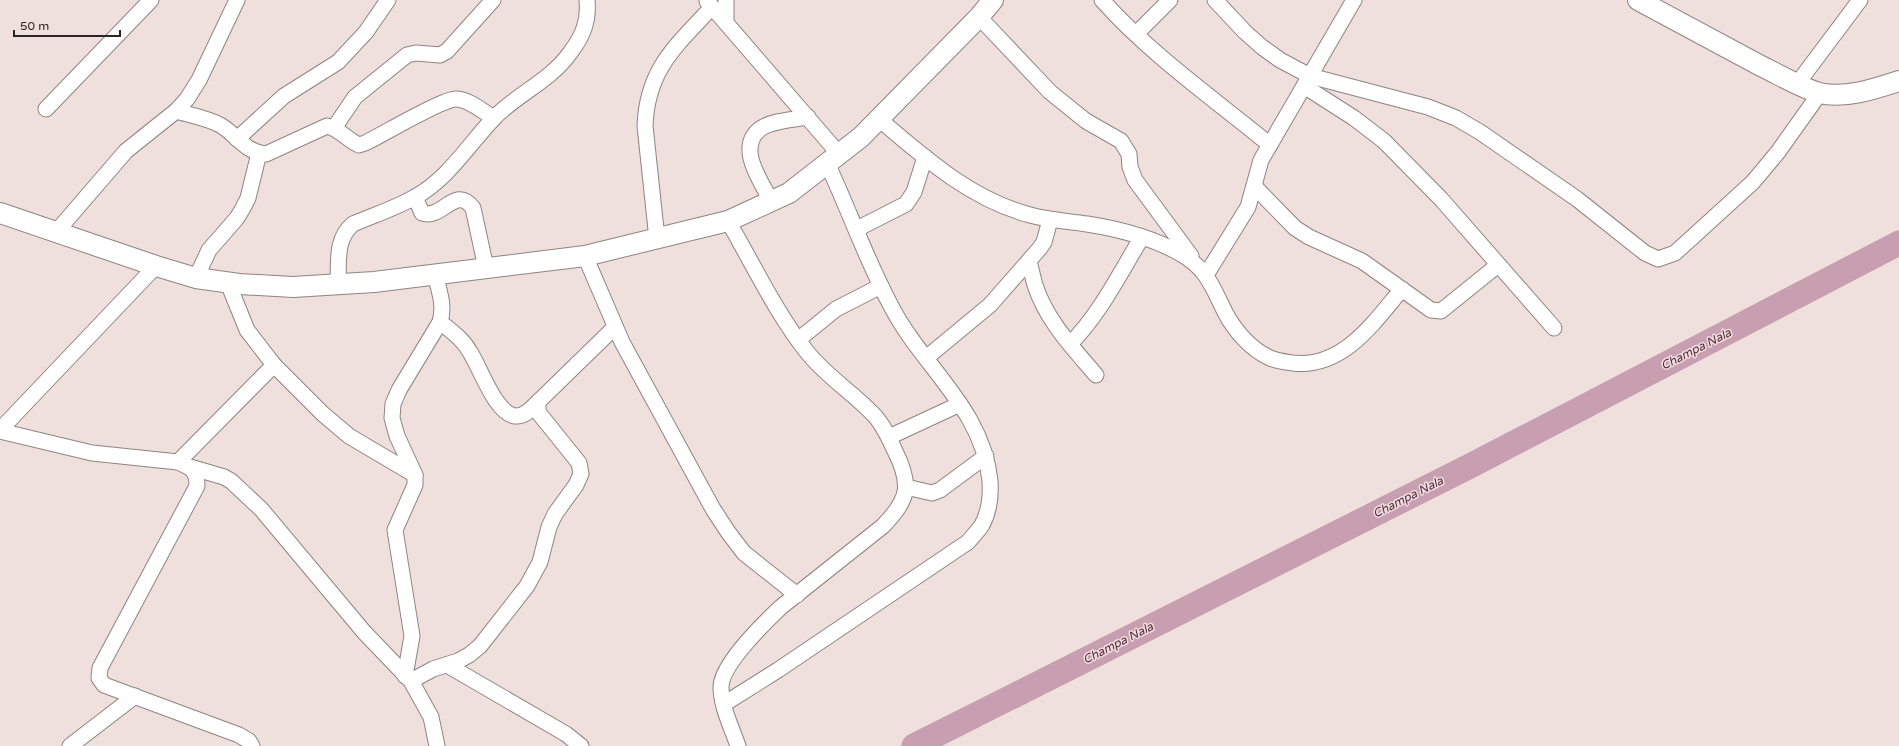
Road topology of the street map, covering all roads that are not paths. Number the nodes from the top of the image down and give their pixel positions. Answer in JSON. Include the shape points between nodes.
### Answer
{"nodes":[{"id":1,"x":151,"y":0,"type":"edge"},
{"id":2,"x":388,"y":0,"type":"edge"},
{"id":3,"x":493,"y":0,"type":"edge"},
{"id":4,"x":587,"y":0,"type":"edge"},
{"id":5,"x":726,"y":0,"type":"edge"},
{"id":6,"x":993,"y":0,"type":"edge"},
{"id":7,"x":1102,"y":0,"type":"edge"},
{"id":8,"x":1170,"y":0,"type":"edge"},
{"id":9,"x":1215,"y":0,"type":"edge"},
{"id":10,"x":1354,"y":0,"type":"edge"},
{"id":11,"x":1638,"y":0,"type":"edge"},
{"id":12,"x":1860,"y":0,"type":"edge"},
{"id":13,"x":232,"y":1,"type":"edge"},
{"id":14,"x":709,"y":4,"type":"edge"},
{"id":15,"x":979,"y":17,"type":"junction"},
{"id":16,"x":726,"y":23,"type":"junction"},
{"id":17,"x":1136,"y":34,"type":"junction"},
{"id":18,"x":1307,"y":81,"type":"junction"},
{"id":19,"x":1899,"y":81,"type":"edge"},
{"id":20,"x":1797,"y":84,"type":"junction"},
{"id":21,"x":1820,"y":93,"type":"junction"},
{"id":22,"x":46,"y":109,"type":"dead end"},
{"id":23,"x":176,"y":111,"type":"junction"},
{"id":24,"x":808,"y":117,"type":"junction"},
{"id":25,"x":494,"y":118,"type":"junction"},
{"id":26,"x":879,"y":119,"type":"junction"},
{"id":27,"x":334,"y":128,"type":"junction"},
{"id":28,"x":237,"y":139,"type":"junction"},
{"id":29,"x":1270,"y":144,"type":"junction"},
{"id":30,"x":259,"y":153,"type":"junction"},
{"id":31,"x":925,"y":157,"type":"junction"},
{"id":32,"x":833,"y":158,"type":"junction"},
{"id":33,"x":1254,"y":186,"type":"junction"},
{"id":34,"x":415,"y":197,"type":"junction"},
{"id":35,"x":771,"y":201,"type":"junction"},
{"id":36,"x":1,"y":215,"type":"edge"},
{"id":37,"x":1050,"y":220,"type":"junction"},
{"id":38,"x":728,"y":221,"type":"junction"},
{"id":39,"x":857,"y":229,"type":"junction"},
{"id":40,"x":57,"y":231,"type":"junction"},
{"id":41,"x":1142,"y":237,"type":"junction"},
{"id":42,"x":657,"y":239,"type":"junction"},
{"id":43,"x":585,"y":256,"type":"junction"},
{"id":44,"x":1029,"y":261,"type":"junction"},
{"id":45,"x":1196,"y":263,"type":"junction"},
{"id":46,"x":1498,"y":265,"type":"junction"},
{"id":47,"x":156,"y":266,"type":"junction"},
{"id":48,"x":486,"y":268,"type":"junction"},
{"id":49,"x":435,"y":274,"type":"junction"},
{"id":50,"x":1206,"y":275,"type":"junction"},
{"id":51,"x":196,"y":278,"type":"junction"},
{"id":52,"x":228,"y":283,"type":"junction"},
{"id":53,"x":338,"y":284,"type":"junction"},
{"id":54,"x":881,"y":286,"type":"junction"},
{"id":55,"x":1402,"y":289,"type":"junction"},
{"id":56,"x":440,"y":322,"type":"junction"},
{"id":57,"x":615,"y":327,"type":"junction"},
{"id":58,"x":1554,"y":328,"type":"dead end"},
{"id":59,"x":798,"y":340,"type":"junction"},
{"id":60,"x":1070,"y":344,"type":"junction"},
{"id":61,"x":926,"y":358,"type":"junction"},
{"id":62,"x":274,"y":365,"type":"junction"},
{"id":63,"x":1096,"y":375,"type":"dead end"},
{"id":64,"x":538,"y":402,"type":"junction"},
{"id":65,"x":960,"y":404,"type":"junction"},
{"id":66,"x":0,"y":430,"type":"edge"},
{"id":67,"x":889,"y":437,"type":"junction"},
{"id":68,"x":986,"y":456,"type":"junction"},
{"id":69,"x":184,"y":465,"type":"junction"},
{"id":70,"x":415,"y":475,"type":"junction"},
{"id":71,"x":906,"y":487,"type":"junction"},
{"id":72,"x":797,"y":595,"type":"junction"},
{"id":73,"x":446,"y":665,"type":"junction"},
{"id":74,"x":408,"y":678,"type":"junction"},
{"id":75,"x":135,"y":696,"type":"junction"},
{"id":76,"x":724,"y":704,"type":"junction"},
{"id":77,"x":70,"y":746,"type":"edge"},
{"id":78,"x":252,"y":746,"type":"edge"},
{"id":79,"x":437,"y":746,"type":"edge"},
{"id":80,"x":581,"y":746,"type":"edge"},
{"id":81,"x":738,"y":746,"type":"edge"}],
"edges":[{"from":1,"to":22,"type":"street"},
{"from":2,"to":28,"type":"street","via":[[366,32],[338,62],[284,96]]},
{"from":3,"to":27,"type":"street","via":[[447,51],[440,55],[407,55],[355,97]]},
{"from":4,"to":25,"type":"street","via":[[586,26],[570,54],[547,77]]},
{"from":5,"to":16,"type":"street"},
{"from":6,"to":15,"type":"main road"},
{"from":7,"to":17,"type":"street"},
{"from":8,"to":17,"type":"street"},
{"from":9,"to":18,"type":"street","via":[[1244,32]]},
{"from":10,"to":18,"type":"street"},
{"from":11,"to":20,"type":"main road"},
{"from":12,"to":20,"type":"street"},
{"from":13,"to":23,"type":"street","via":[[199,80]]},
{"from":14,"to":16,"type":"street"},
{"from":14,"to":42,"type":"street","via":[[670,53],[650,88],[646,108],[646,132]]},
{"from":15,"to":26,"type":"main road"},
{"from":15,"to":45,"type":"street","via":[[1050,92],[1086,121],[1121,141],[1129,154],[1135,180]]},
{"from":16,"to":24,"type":"street"},
{"from":17,"to":29,"type":"street"},
{"from":18,"to":21,"type":"street","via":[[1428,107],[1456,118],[1577,199],[1645,253],[1658,259],[1675,253],[1753,182]]},
{"from":18,"to":29,"type":"street"},
{"from":18,"to":46,"type":"street","via":[[1384,141],[1441,199]]},
{"from":19,"to":21,"type":"main road","via":[[1842,95]]},
{"from":20,"to":21,"type":"main road"},
{"from":23,"to":28,"type":"street","via":[[219,124]]},
{"from":23,"to":40,"type":"street","via":[[126,151]]},
{"from":24,"to":32,"type":"street"},
{"from":24,"to":35,"type":"street","via":[[761,128],[751,139],[749,151]]},
{"from":25,"to":27,"type":"street","via":[[472,104],[457,99],[440,104],[359,145]]},
{"from":25,"to":34,"type":"street","via":[[444,174]]},
{"from":26,"to":31,"type":"street"},
{"from":26,"to":32,"type":"main road","via":[[861,138]]},
{"from":27,"to":30,"type":"street","via":[[327,126],[266,154]]},
{"from":28,"to":30,"type":"street"},
{"from":29,"to":33,"type":"street","via":[[1261,160]]},
{"from":30,"to":51,"type":"street","via":[[248,198],[243,208],[209,250]]},
{"from":31,"to":37,"type":"street","via":[[956,182],[977,193],[1006,207]]},
{"from":31,"to":39,"type":"street","via":[[914,192],[906,204]]},
{"from":32,"to":35,"type":"main road","via":[[789,193]]},
{"from":32,"to":39,"type":"street"},
{"from":33,"to":50,"type":"street","via":[[1248,207]]},
{"from":33,"to":55,"type":"street","via":[[1300,231],[1316,241],[1362,261]]},
{"from":34,"to":48,"type":"street","via":[[422,213],[429,215],[454,201],[462,199],[469,203],[473,208]]},
{"from":34,"to":53,"type":"street","via":[[347,229],[340,245]]},
{"from":35,"to":38,"type":"main road"},
{"from":36,"to":40,"type":"main road"},
{"from":37,"to":41,"type":"street","via":[[1087,224]]},
{"from":37,"to":44,"type":"street","via":[[1044,242]]},
{"from":38,"to":42,"type":"main road"},
{"from":38,"to":59,"type":"street"},
{"from":39,"to":54,"type":"street"},
{"from":40,"to":47,"type":"main road"},
{"from":41,"to":45,"type":"street"},
{"from":41,"to":60,"type":"street","via":[[1100,308]]},
{"from":42,"to":43,"type":"main road"},
{"from":43,"to":48,"type":"main road"},
{"from":43,"to":57,"type":"street"},
{"from":44,"to":60,"type":"street","via":[[1041,301]]},
{"from":44,"to":61,"type":"street","via":[[990,305]]},
{"from":45,"to":50,"type":"street"},
{"from":46,"to":55,"type":"street","via":[[1441,311],[1431,310]]},
{"from":46,"to":58,"type":"street"},
{"from":47,"to":51,"type":"main road"},
{"from":47,"to":66,"type":"street"},
{"from":48,"to":49,"type":"main road"},
{"from":49,"to":53,"type":"main road"},
{"from":49,"to":56,"type":"street","via":[[442,301],[443,312]]},
{"from":50,"to":55,"type":"street","via":[[1236,331],[1269,358],[1294,363],[1320,362],[1343,351],[1359,339]]},
{"from":51,"to":52,"type":"main road"},
{"from":52,"to":53,"type":"main road","via":[[293,286]]},
{"from":52,"to":62,"type":"street","via":[[247,330]]},
{"from":54,"to":59,"type":"street","via":[[836,309]]},
{"from":54,"to":61,"type":"street","via":[[903,327]]},
{"from":56,"to":64,"type":"street","via":[[463,341],[495,399],[510,414],[523,415]]},
{"from":56,"to":70,"type":"street","via":[[393,404],[392,418],[397,436]]},
{"from":57,"to":64,"type":"street"},
{"from":57,"to":72,"type":"street","via":[[713,510],[744,552]]},
{"from":59,"to":67,"type":"street","via":[[824,370],[874,416]]},
{"from":60,"to":63,"type":"street"},
{"from":61,"to":65,"type":"street"},
{"from":62,"to":69,"type":"street"},
{"from":62,"to":70,"type":"street","via":[[323,414],[350,436]]},
{"from":64,"to":73,"type":"street","via":[[538,412],[579,463],[581,474],[549,526],[540,562],[527,586],[480,646],[469,655]]},
{"from":65,"to":67,"type":"street"},
{"from":65,"to":68,"type":"street"},
{"from":66,"to":69,"type":"street","via":[[92,453]]},
{"from":67,"to":71,"type":"street","via":[[905,473]]},
{"from":68,"to":71,"type":"street","via":[[940,490],[932,493]]},
{"from":68,"to":76,"type":"street","via":[[990,488],[988,508],[981,526],[968,542]]},
{"from":69,"to":74,"type":"street","via":[[224,477],[240,488],[261,509],[364,632]]},
{"from":69,"to":75,"type":"street","via":[[197,477],[197,486],[100,668],[99,678],[104,685]]},
{"from":70,"to":74,"type":"street","via":[[415,486],[395,530],[412,636]]},
{"from":71,"to":72,"type":"street","via":[[896,513],[883,526]]},
{"from":72,"to":76,"type":"street","via":[[766,622],[729,666],[721,686]]},
{"from":73,"to":74,"type":"street"},
{"from":73,"to":80,"type":"street","via":[[566,734]]},
{"from":74,"to":79,"type":"street","via":[[431,717]]},
{"from":75,"to":77,"type":"street"},
{"from":75,"to":78,"type":"street","via":[[239,735]]},
{"from":76,"to":81,"type":"street"}]}
